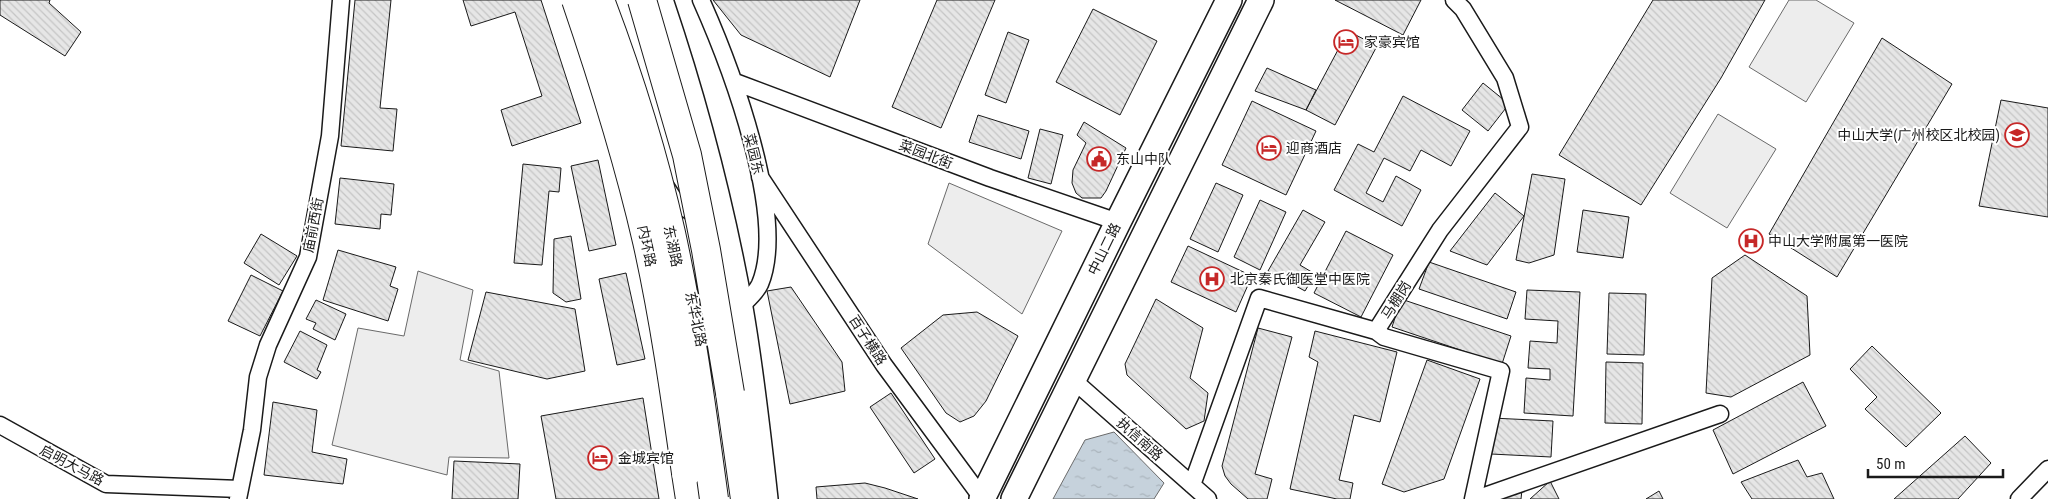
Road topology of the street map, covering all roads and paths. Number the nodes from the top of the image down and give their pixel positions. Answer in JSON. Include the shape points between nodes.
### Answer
{"nodes":[{"id":1,"x":341,"y":0,"type":"edge"},
{"id":2,"x":576,"y":0,"type":"edge"},
{"id":3,"x":602,"y":0,"type":"edge"},
{"id":4,"x":620,"y":0,"type":"edge"},
{"id":5,"x":701,"y":0,"type":"edge"},
{"id":6,"x":1229,"y":0,"type":"edge"},
{"id":7,"x":1261,"y":0,"type":"edge"},
{"id":8,"x":1454,"y":0,"type":"edge"},
{"id":9,"x":648,"y":6,"type":"edge"},
{"id":10,"x":735,"y":82,"type":"junction"},
{"id":11,"x":661,"y":125,"type":"junction"},
{"id":12,"x":709,"y":165,"type":"junction"},
{"id":13,"x":760,"y":177,"type":"junction"},
{"id":14,"x":669,"y":211,"type":"junction"},
{"id":15,"x":720,"y":213,"type":"junction"},
{"id":16,"x":1118,"y":222,"type":"junction"},
{"id":17,"x":740,"y":307,"type":"junction"},
{"id":18,"x":1376,"y":331,"type":"junction"},
{"id":19,"x":707,"y":376,"type":"junction"},
{"id":20,"x":1072,"y":379,"type":"junction"},
{"id":21,"x":665,"y":381,"type":"dead end"},
{"id":22,"x":752,"y":387,"type":"junction"},
{"id":23,"x":1720,"y":414,"type":"dead end"},
{"id":24,"x":0,"y":425,"type":"edge"},
{"id":25,"x":2048,"y":469,"type":"edge"},
{"id":26,"x":1192,"y":485,"type":"junction"},
{"id":27,"x":239,"y":494,"type":"edge"},
{"id":28,"x":690,"y":499,"type":"edge"},
{"id":29,"x":714,"y":499,"type":"edge"},
{"id":30,"x":728,"y":499,"type":"edge"},
{"id":31,"x":745,"y":499,"type":"edge"},
{"id":32,"x":766,"y":499,"type":"edge"},
{"id":33,"x":982,"y":499,"type":"edge"},
{"id":34,"x":1014,"y":499,"type":"edge"},
{"id":35,"x":1208,"y":499,"type":"edge"},
{"id":36,"x":1474,"y":499,"type":"edge"},
{"id":37,"x":2019,"y":499,"type":"edge"}],
"edges":[{"from":1,"to":27,"type":"street","name":"庙前西街","via":[[330,136],[308,257],[268,344],[258,377],[252,430]]},
{"from":2,"to":28,"type":"highway","name":"内环路","bridge":true,"via":[[622,146],[647,242]]},
{"from":3,"to":14,"type":"main road","name":"东华北路","via":[[644,118]]},
{"from":3,"to":29,"type":"highway","name":"东湖路","bridge":true,"via":[[636,100],[671,232],[685,303]]},
{"from":4,"to":11,"type":"main road"},
{"from":5,"to":10,"type":"street","name":"菜园东"},
{"from":6,"to":16,"type":"main road","name":"中山二路"},
{"from":7,"to":20,"type":"main road"},
{"from":8,"to":18,"type":"street","name":"马棚岗","via":[[1463,9],[1505,78],[1520,128],[1440,230]]},
{"from":9,"to":12,"type":"main road","via":[[681,63]]},
{"from":9,"to":31,"type":"highway","bridge":true,"via":[[697,203]]},
{"from":10,"to":13,"type":"street","name":"菜园东"},
{"from":10,"to":16,"type":"street","name":"菜园北街","via":[[990,178]]},
{"from":11,"to":12,"type":"main road"},
{"from":11,"to":15,"type":"main road","via":[[674,159],[688,181]]},
{"from":12,"to":15,"type":"main road"},
{"from":13,"to":17,"type":"street","name":"菜园东","via":[[768,249],[760,285]]},
{"from":13,"to":33,"type":"street","name":"百子横路","via":[[884,365]]},
{"from":14,"to":17,"type":"main road","via":[[711,304],[722,310]]},
{"from":14,"to":19,"type":"main road","name":"东华北路","via":[[696,317]]},
{"from":15,"to":17,"type":"main road"},
{"from":16,"to":33,"type":"main road","name":"中山二路"},
{"from":17,"to":22,"type":"main road"},
{"from":18,"to":26,"type":"street","name":"马棚岗","via":[[1259,298]]},
{"from":18,"to":36,"type":"street","via":[[1384,337],[1501,371]]},
{"from":19,"to":21,"type":"main road"},
{"from":19,"to":22,"type":"main road"},
{"from":19,"to":30,"type":"main road","name":"东华北路"},
{"from":20,"to":26,"type":"street","name":"执信南路"},
{"from":20,"to":34,"type":"main road"},
{"from":22,"to":32,"type":"main road"},
{"from":23,"to":36,"type":"street"},
{"from":24,"to":27,"type":"street","name":"启明大马路","via":[[106,484]]},
{"from":25,"to":37,"type":"street"},
{"from":26,"to":35,"type":"street","name":"执信南路"}]}
